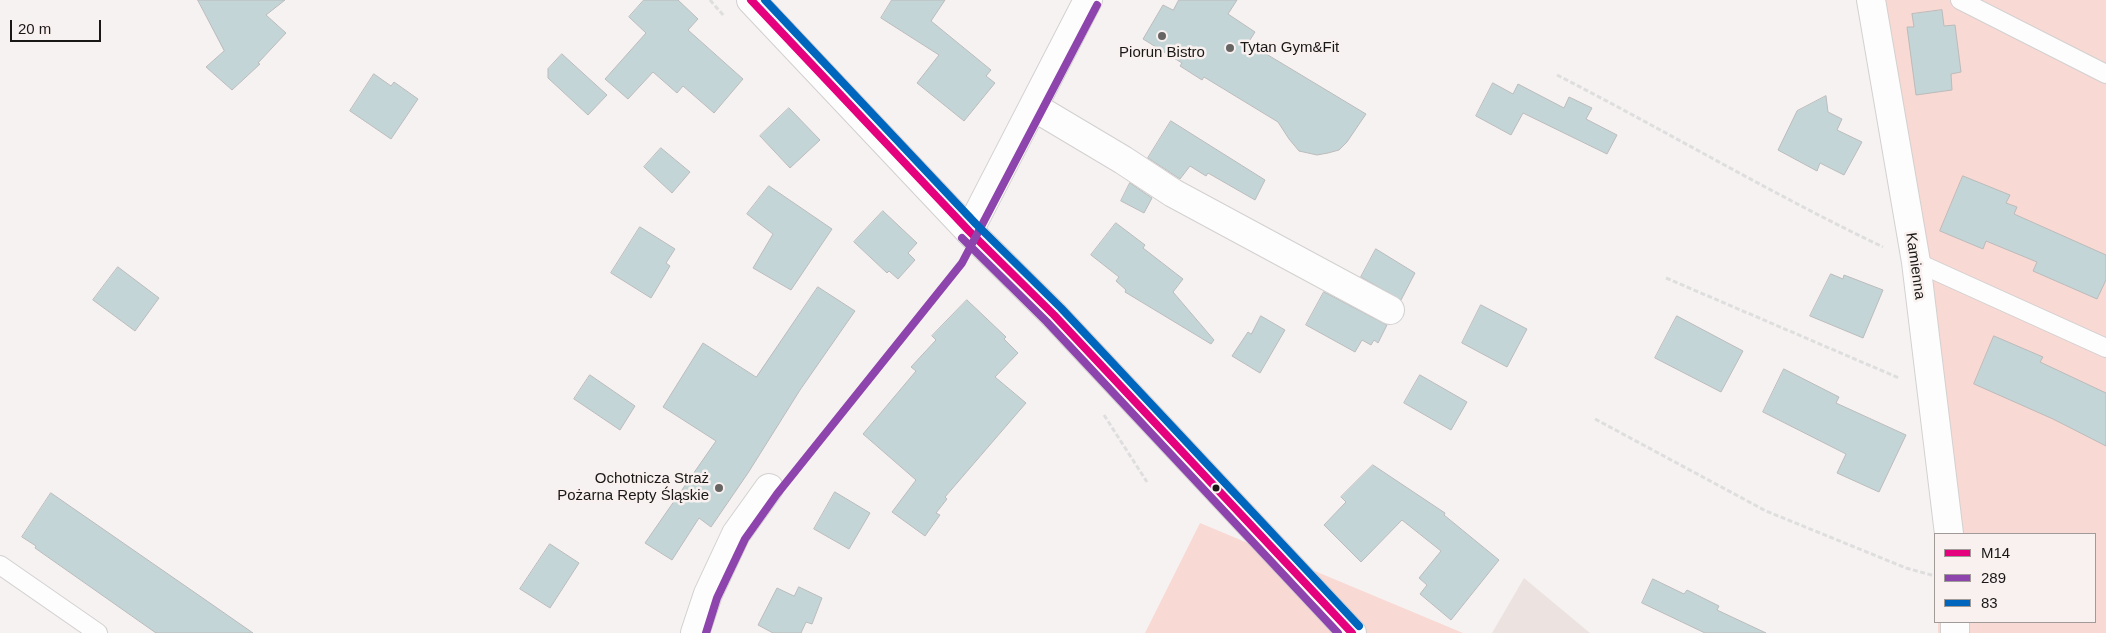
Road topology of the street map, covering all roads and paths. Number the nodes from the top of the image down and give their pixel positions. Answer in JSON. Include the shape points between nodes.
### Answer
{"nodes":[{"id":1,"x":751,"y":0,"type":"edge"},
{"id":2,"x":1088,"y":0,"type":"edge"},
{"id":3,"x":1871,"y":0,"type":"edge"},
{"id":4,"x":1960,"y":0,"type":"edge"},
{"id":5,"x":2106,"y":74,"type":"edge"},
{"id":6,"x":1557,"y":75,"type":"dead end"},
{"id":7,"x":1034,"y":107,"type":"junction"},
{"id":8,"x":969,"y":231,"type":"junction"},
{"id":9,"x":1916,"y":262,"type":"junction"},
{"id":10,"x":1666,"y":278,"type":"dead end"},
{"id":11,"x":1390,"y":310,"type":"dead end"},
{"id":12,"x":2106,"y":348,"type":"edge"},
{"id":13,"x":1932,"y":392,"type":"junction"},
{"id":14,"x":1104,"y":414,"type":"dead end"},
{"id":15,"x":1595,"y":419,"type":"dead end"},
{"id":16,"x":1147,"y":482,"type":"dead end"},
{"id":17,"x":770,"y":488,"type":"dead end"},
{"id":18,"x":1949,"y":533,"type":"edge"},
{"id":19,"x":0,"y":565,"type":"edge"},
{"id":20,"x":1934,"y":576,"type":"edge"},
{"id":21,"x":98,"y":633,"type":"edge"},
{"id":22,"x":695,"y":633,"type":"edge"},
{"id":23,"x":1352,"y":633,"type":"edge"}],
"edges":[{"from":1,"to":8,"type":"street"},
{"from":2,"to":7,"type":"street"},
{"from":3,"to":9,"type":"street","name":"Kamienna"},
{"from":4,"to":5,"type":"lane"},
{"from":6,"to":9,"type":"path","via":[[1650,123],[1746,179]]},
{"from":7,"to":8,"type":"street"},
{"from":7,"to":11,"type":"street","via":[[1172,193]]},
{"from":8,"to":23,"type":"street","via":[[1067,330]]},
{"from":9,"to":12,"type":"lane"},
{"from":9,"to":13,"type":"street","name":"Kamienna"},
{"from":10,"to":13,"type":"path"},
{"from":13,"to":18,"type":"street","name":"Kamienna"},
{"from":14,"to":16,"type":"path"},
{"from":15,"to":20,"type":"path","via":[[1766,510],[1906,568]]},
{"from":17,"to":22,"type":"street","via":[[736,534],[708,594]]},
{"from":19,"to":21,"type":"lane"}]}
